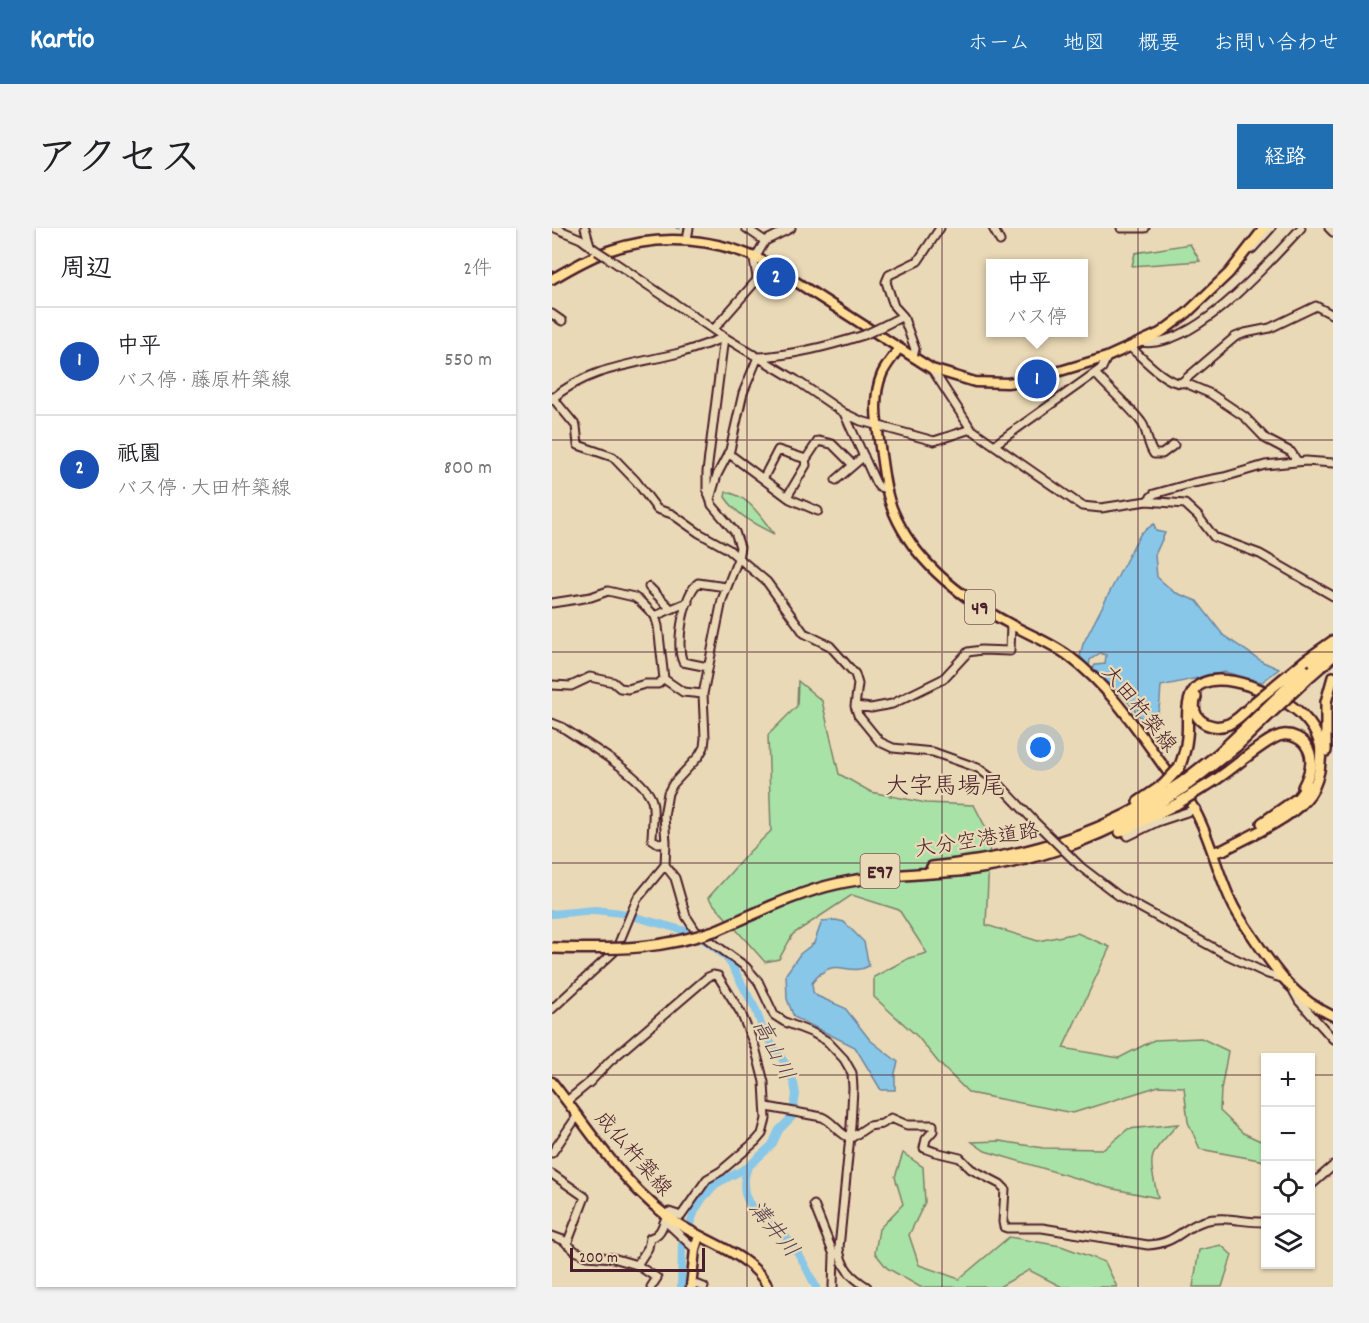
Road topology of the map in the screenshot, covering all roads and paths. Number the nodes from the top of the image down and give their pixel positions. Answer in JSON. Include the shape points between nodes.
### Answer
{"nodes":[{"id":1,"x":555,"y":228,"type":"edge"},
{"id":2,"x":585,"y":228,"type":"edge"},
{"id":3,"x":689,"y":228,"type":"edge"},
{"id":4,"x":746,"y":228,"type":"edge"},
{"id":5,"x":791,"y":228,"type":"edge"},
{"id":6,"x":940,"y":228,"type":"edge"},
{"id":7,"x":993,"y":228,"type":"edge"},
{"id":8,"x":1121,"y":228,"type":"edge"},
{"id":9,"x":1145,"y":228,"type":"edge"},
{"id":10,"x":1264,"y":228,"type":"edge"},
{"id":11,"x":1271,"y":228,"type":"edge"},
{"id":12,"x":1301,"y":228,"type":"edge"},
{"id":13,"x":1329,"y":228,"type":"edge"},
{"id":14,"x":1333,"y":232,"type":"edge"},
{"id":15,"x":687,"y":240,"type":"junction"},
{"id":16,"x":765,"y":241,"type":"junction"},
{"id":17,"x":1000,"y":241,"type":"dead end"},
{"id":18,"x":590,"y":245,"type":"junction"},
{"id":19,"x":1247,"y":250,"type":"junction"},
{"id":20,"x":755,"y":257,"type":"junction"},
{"id":21,"x":552,"y":279,"type":"edge"},
{"id":22,"x":552,"y":314,"type":"edge"},
{"id":23,"x":1333,"y":315,"type":"edge"},
{"id":24,"x":903,"y":316,"type":"junction"},
{"id":25,"x":562,"y":321,"type":"dead end"},
{"id":26,"x":714,"y":329,"type":"junction"},
{"id":27,"x":724,"y":338,"type":"junction"},
{"id":28,"x":1141,"y":342,"type":"junction"},
{"id":29,"x":1130,"y":347,"type":"junction"},
{"id":30,"x":899,"y":348,"type":"junction"},
{"id":31,"x":758,"y":357,"type":"junction"},
{"id":32,"x":913,"y":357,"type":"junction"},
{"id":33,"x":1107,"y":357,"type":"junction"},
{"id":34,"x":932,"y":369,"type":"junction"},
{"id":35,"x":1095,"y":373,"type":"junction"},
{"id":36,"x":1183,"y":382,"type":"junction"},
{"id":37,"x":552,"y":398,"type":"edge"},
{"id":38,"x":844,"y":413,"type":"junction"},
{"id":39,"x":877,"y":426,"type":"junction"},
{"id":40,"x":971,"y":429,"type":"junction"},
{"id":41,"x":994,"y":445,"type":"junction"},
{"id":42,"x":1174,"y":445,"type":"dead end"},
{"id":43,"x":728,"y":453,"type":"junction"},
{"id":44,"x":864,"y":456,"type":"junction"},
{"id":45,"x":805,"y":459,"type":"junction"},
{"id":46,"x":1297,"y":461,"type":"junction"},
{"id":47,"x":1333,"y":463,"type":"edge"},
{"id":48,"x":852,"y":464,"type":"junction"},
{"id":49,"x":763,"y":479,"type":"junction"},
{"id":50,"x":836,"y":480,"type":"dead end"},
{"id":51,"x":886,"y":489,"type":"junction"},
{"id":52,"x":787,"y":497,"type":"junction"},
{"id":53,"x":710,"y":499,"type":"junction"},
{"id":54,"x":1147,"y":501,"type":"junction"},
{"id":55,"x":818,"y":511,"type":"dead end"},
{"id":56,"x":738,"y":559,"type":"junction"},
{"id":57,"x":649,"y":587,"type":"dead end"},
{"id":58,"x":726,"y":587,"type":"junction"},
{"id":59,"x":1333,"y":596,"type":"edge"},
{"id":60,"x":688,"y":602,"type":"junction"},
{"id":61,"x":552,"y":603,"type":"edge"},
{"id":62,"x":671,"y":609,"type":"junction"},
{"id":63,"x":655,"y":616,"type":"junction"},
{"id":64,"x":1011,"y":625,"type":"junction"},
{"id":65,"x":1333,"y":641,"type":"edge"},
{"id":66,"x":1333,"y":648,"type":"edge"},
{"id":67,"x":1333,"y":656,"type":"edge"},
{"id":68,"x":708,"y":667,"type":"junction"},
{"id":69,"x":1307,"y":669,"type":"junction"},
{"id":70,"x":1333,"y":677,"type":"edge"},
{"id":71,"x":664,"y":679,"type":"junction"},
{"id":72,"x":552,"y":685,"type":"edge"},
{"id":73,"x":703,"y":694,"type":"junction"},
{"id":74,"x":855,"y":706,"type":"junction"},
{"id":75,"x":552,"y":723,"type":"edge"},
{"id":76,"x":1172,"y":793,"type":"junction"},
{"id":77,"x":1302,"y":799,"type":"junction"},
{"id":78,"x":1196,"y":809,"type":"junction"},
{"id":79,"x":1128,"y":836,"type":"dead end"},
{"id":80,"x":666,"y":842,"type":"junction"},
{"id":81,"x":1214,"y":852,"type":"junction"},
{"id":82,"x":665,"y":865,"type":"junction"},
{"id":83,"x":717,"y":930,"type":"junction"},
{"id":84,"x":552,"y":948,"type":"edge"},
{"id":85,"x":1281,"y":978,"type":"junction"},
{"id":86,"x":1294,"y":991,"type":"junction"},
{"id":87,"x":552,"y":1009,"type":"edge"},
{"id":88,"x":1333,"y":1016,"type":"edge"},
{"id":89,"x":1333,"y":1039,"type":"edge"},
{"id":90,"x":552,"y":1082,"type":"edge"},
{"id":91,"x":567,"y":1101,"type":"junction"},
{"id":92,"x":767,"y":1107,"type":"junction"},
{"id":93,"x":578,"y":1115,"type":"junction"},
{"id":94,"x":850,"y":1138,"type":"junction"},
{"id":95,"x":552,"y":1153,"type":"edge"},
{"id":96,"x":1333,"y":1166,"type":"edge"},
{"id":97,"x":552,"y":1174,"type":"edge"},
{"id":98,"x":1315,"y":1182,"type":"edge"},
{"id":99,"x":814,"y":1205,"type":"dead end"},
{"id":100,"x":666,"y":1218,"type":"junction"},
{"id":101,"x":1261,"y":1222,"type":"edge"},
{"id":102,"x":678,"y":1229,"type":"junction"},
{"id":103,"x":697,"y":1235,"type":"junction"},
{"id":104,"x":552,"y":1236,"type":"edge"},
{"id":105,"x":567,"y":1244,"type":"junction"},
{"id":106,"x":692,"y":1247,"type":"junction"},
{"id":107,"x":836,"y":1248,"type":"junction"},
{"id":108,"x":637,"y":1265,"type":"junction"},
{"id":109,"x":691,"y":1285,"type":"edge"},
{"id":110,"x":651,"y":1287,"type":"edge"},
{"id":111,"x":704,"y":1287,"type":"edge"},
{"id":112,"x":768,"y":1287,"type":"edge"},
{"id":113,"x":833,"y":1287,"type":"edge"},
{"id":114,"x":867,"y":1287,"type":"edge"}],
"edges":[{"from":1,"to":18,"type":"street"},
{"from":2,"to":18,"type":"street"},
{"from":3,"to":15,"type":"street"},
{"from":4,"to":16,"type":"street"},
{"from":5,"to":16,"type":"street"},
{"from":6,"to":24,"type":"street","via":[[918,261],[887,278],[894,306]]},
{"from":7,"to":17,"type":"street"},
{"from":8,"to":9,"type":"street"},
{"from":10,"to":19,"type":"main road"},
{"from":11,"to":19,"type":"street"},
{"from":12,"to":28,"type":"street","via":[[1216,312],[1183,332],[1151,344]]},
{"from":13,"to":14,"type":"street"},
{"from":15,"to":20,"type":"main road"},
{"from":15,"to":21,"type":"main road","via":[[646,242],[609,250]]},
{"from":16,"to":20,"type":"street"},
{"from":18,"to":26,"type":"street","bridge":true},
{"from":19,"to":28,"type":"main road","via":[[1187,313]]},
{"from":20,"to":26,"type":"street","via":[[756,281]]},
{"from":20,"to":30,"type":"main road"},
{"from":22,"to":25,"type":"street"},
{"from":23,"to":36,"type":"street","via":[[1316,306],[1270,328],[1235,338]]},
{"from":24,"to":31,"type":"street","bridge":true,"via":[[864,335],[828,346]]},
{"from":24,"to":32,"type":"street","via":[[915,349]]},
{"from":26,"to":27,"type":"street"},
{"from":27,"to":31,"type":"street"},
{"from":27,"to":37,"type":"street","via":[[588,376]]},
{"from":27,"to":53,"type":"street","via":[[707,472]]},
{"from":28,"to":29,"type":"main road"},
{"from":29,"to":33,"type":"main road"},
{"from":29,"to":36,"type":"street","via":[[1173,383]]},
{"from":30,"to":32,"type":"main road"},
{"from":30,"to":39,"type":"main road","name":"大田杵築線","number":"49","via":[[882,374],[876,392]]},
{"from":31,"to":38,"type":"street"},
{"from":31,"to":43,"type":"street","via":[[743,393]]},
{"from":32,"to":34,"type":"main road"},
{"from":33,"to":34,"type":"main road","via":[[1007,383],[975,382]]},
{"from":33,"to":35,"type":"street"},
{"from":34,"to":40,"type":"street"},
{"from":35,"to":41,"type":"street"},
{"from":35,"to":42,"type":"street","via":[[1143,425],[1154,454],[1162,454]]},
{"from":36,"to":46,"type":"street","via":[[1211,394],[1245,417],[1266,439],[1291,452]]},
{"from":37,"to":56,"type":"street","via":[[576,426],[578,445],[613,457],[652,505],[717,542]]},
{"from":38,"to":39,"type":"street"},
{"from":38,"to":44,"type":"street"},
{"from":39,"to":40,"type":"street","via":[[934,441]]},
{"from":39,"to":51,"type":"main road","name":"大田杵築線","number":"49"},
{"from":40,"to":41,"type":"street"},
{"from":41,"to":54,"type":"street","via":[[1082,506],[1101,508]]},
{"from":43,"to":49,"type":"street"},
{"from":43,"to":53,"type":"street"},
{"from":44,"to":48,"type":"street"},
{"from":44,"to":51,"type":"street","via":[[876,483]]},
{"from":45,"to":48,"type":"street","via":[[818,441],[828,442]]},
{"from":45,"to":49,"type":"street","via":[[778,450]]},
{"from":45,"to":52,"type":"street","via":[[806,465]]},
{"from":46,"to":47,"type":"street"},
{"from":46,"to":54,"type":"street","via":[[1193,483],[1154,494]]},
{"from":48,"to":50,"type":"street"},
{"from":49,"to":52,"type":"street"},
{"from":51,"to":64,"type":"main road","name":"大田杵築線","number":"49","via":[[904,533],[923,558],[953,588]]},
{"from":52,"to":55,"type":"street"},
{"from":53,"to":56,"type":"street","via":[[739,540]]},
{"from":54,"to":59,"type":"street","via":[[1185,504],[1214,537],[1260,554]]},
{"from":56,"to":58,"type":"street"},
{"from":56,"to":74,"type":"street","via":[[767,582],[804,633],[830,646],[850,667],[857,679]]},
{"from":57,"to":62,"type":"street"},
{"from":58,"to":60,"type":"street","via":[[698,583]]},
{"from":58,"to":68,"type":"street"},
{"from":60,"to":62,"type":"street"},
{"from":60,"to":68,"type":"street","via":[[679,644],[681,658],[683,662]]},
{"from":61,"to":63,"type":"street","via":[[612,592],[634,597]]},
{"from":62,"to":63,"type":"street"},
{"from":63,"to":71,"type":"street"},
{"from":64,"to":74,"type":"street","via":[[1010,651],[968,652],[943,679],[892,705]]},
{"from":64,"to":78,"type":"main road","name":"大田杵築線","number":"49","via":[[1070,657],[1096,679]]},
{"from":65,"to":69,"type":"highway"},
{"from":66,"to":69,"type":"highway"},
{"from":67,"to":69,"type":"highway"},
{"from":68,"to":73,"type":"street"},
{"from":69,"to":76,"type":"highway","bridge":true,"via":[[1237,746]]},
{"from":69,"to":77,"type":"highway","bridge":true,"via":[[1255,702],[1230,723],[1207,725],[1199,720],[1194,708],[1202,688],[1226,683],[1252,690],[1285,706],[1301,719],[1314,739],[1317,759]]},
{"from":70,"to":77,"type":"highway","via":[[1326,702],[1324,773],[1319,784]]},
{"from":71,"to":72,"type":"street","via":[[658,684],[628,689],[590,677],[571,686]]},
{"from":71,"to":73,"type":"street","via":[[683,692]]},
{"from":73,"to":80,"type":"street","via":[[704,747],[668,793],[664,816]]},
{"from":74,"to":85,"type":"street","bridge":true,"via":[[868,729],[888,747],[933,752],[978,768],[998,783],[1081,867],[1119,896],[1223,953]]},
{"from":75,"to":80,"type":"street","via":[[642,784],[653,802],[652,839]]},
{"from":76,"to":77,"type":"highway","bridge":true,"via":[[1193,794],[1268,741],[1283,735],[1300,739],[1310,753]]},
{"from":76,"to":77,"type":"highway","bridge":true,"via":[[1185,752],[1188,705],[1196,687],[1209,680],[1230,680],[1287,704],[1310,724],[1320,744],[1321,758],[1315,785]]},
{"from":76,"to":83,"type":"highway","name":"大分空港道路","number":"E97","via":[[1053,845],[981,861],[830,880],[788,895]]},
{"from":76,"to":83,"type":"highway","name":"大分空港道路","number":"E97","via":[[1134,826],[1071,850],[996,866],[837,883]]},
{"from":77,"to":81,"type":"highway","via":[[1279,820]]},
{"from":78,"to":79,"type":"street"},
{"from":78,"to":81,"type":"main road","name":"大田杵築線","number":"49"},
{"from":80,"to":82,"type":"street"},
{"from":81,"to":85,"type":"main road","name":"大田杵築線","number":"49","via":[[1231,902]]},
{"from":82,"to":87,"type":"street","via":[[633,908],[616,950]]},
{"from":82,"to":94,"type":"street","via":[[675,878],[694,930],[746,967],[758,981],[774,1015],[827,1041],[844,1059],[852,1073]]},
{"from":83,"to":84,"type":"highway","name":"大分空港道路","number":"E97","bridge":true,"via":[[653,947]]},
{"from":85,"to":86,"type":"main road","name":"大田杵築線","number":"49"},
{"from":86,"to":88,"type":"main road","name":"大田杵築線","number":"49"},
{"from":86,"to":89,"type":"street"},
{"from":90,"to":91,"type":"main road","name":"成仏杵築線"},
{"from":91,"to":92,"type":"street","via":[[713,975],[718,976],[749,1029]]},
{"from":91,"to":93,"type":"main road","name":"成仏杵築線"},
{"from":92,"to":94,"type":"street","via":[[830,1120],[842,1135]]},
{"from":92,"to":100,"type":"street","via":[[762,1134],[756,1141],[707,1179],[681,1216],[672,1211]]},
{"from":93,"to":95,"type":"street"},
{"from":93,"to":100,"type":"main road","name":"成仏杵築線","via":[[618,1167]]},
{"from":94,"to":101,"type":"street","via":[[891,1118],[907,1125],[933,1125],[924,1148],[960,1158],[1005,1189],[1003,1222],[1007,1228],[1042,1228],[1148,1245],[1172,1240],[1206,1220]]},
{"from":94,"to":107,"type":"street"},
{"from":96,"to":98,"type":"street"},
{"from":97,"to":105,"type":"street","via":[[585,1197]]},
{"from":99,"to":107,"type":"street"},
{"from":100,"to":102,"type":"main road","name":"成仏杵築線"},
{"from":100,"to":108,"type":"street","via":[[657,1236],[650,1238]]},
{"from":102,"to":103,"type":"main road","name":"成仏杵築線"},
{"from":102,"to":106,"type":"street"},
{"from":103,"to":106,"type":"main road"},
{"from":103,"to":112,"type":"main road","name":"成仏杵築線","via":[[749,1263]]},
{"from":104,"to":105,"type":"street"},
{"from":105,"to":108,"type":"street","via":[[587,1256]]},
{"from":106,"to":109,"type":"main road"},
{"from":107,"to":113,"type":"street"},
{"from":107,"to":114,"type":"street","via":[[848,1273]]},
{"from":108,"to":110,"type":"street","via":[[657,1278]]},
{"from":109,"to":111,"type":"street"}]}
